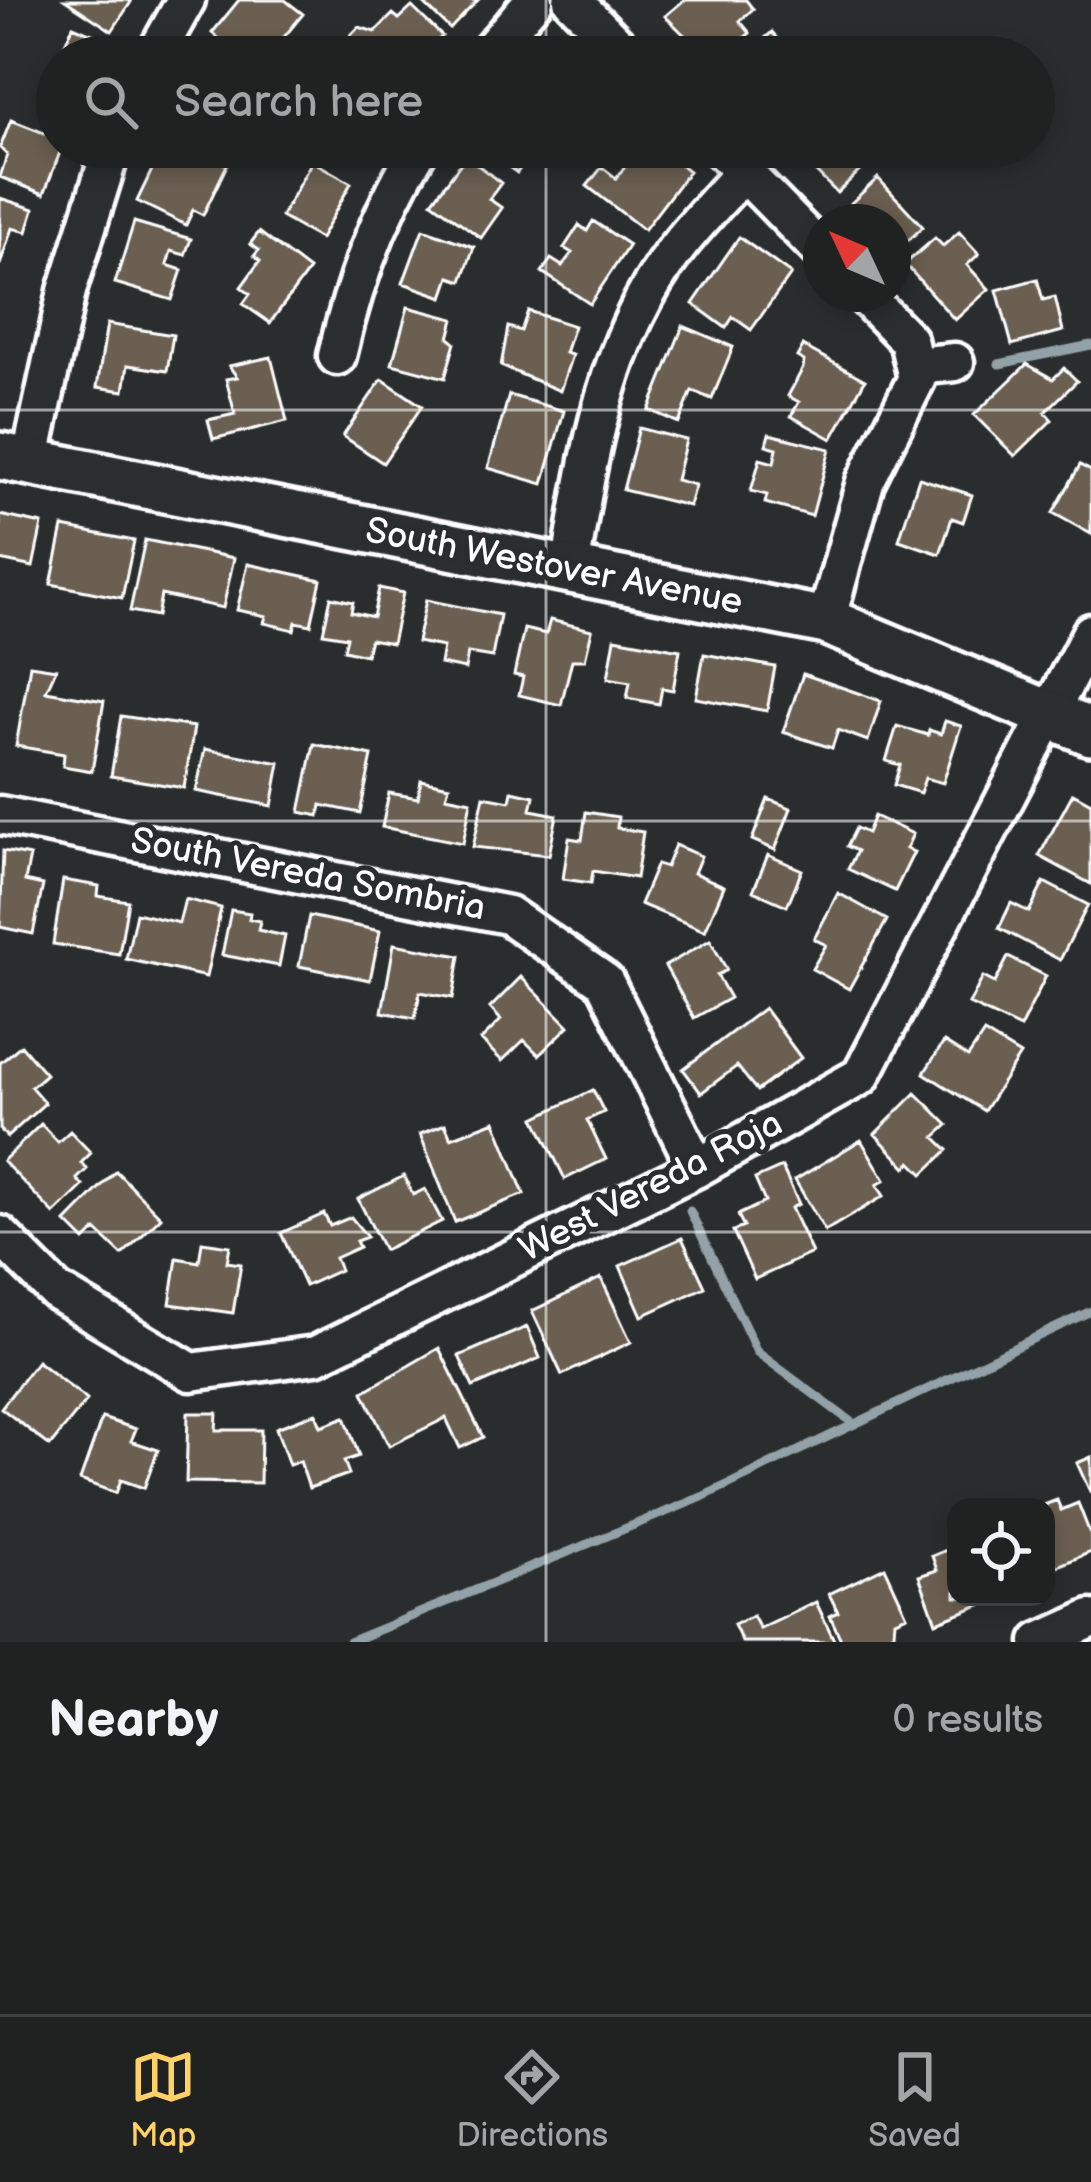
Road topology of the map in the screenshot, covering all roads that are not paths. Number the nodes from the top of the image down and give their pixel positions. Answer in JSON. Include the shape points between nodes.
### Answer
{"nodes":[{"id":1,"x":186,"y":0,"type":"edge"},
{"id":2,"x":534,"y":0,"type":"edge"},
{"id":3,"x":572,"y":0,"type":"edge"},
{"id":4,"x":166,"y":36,"type":"edge"},
{"id":5,"x":503,"y":36,"type":"edge"},
{"id":6,"x":608,"y":36,"type":"edge"},
{"id":7,"x":105,"y":168,"type":"edge"},
{"id":8,"x":408,"y":168,"type":"edge"},
{"id":9,"x":725,"y":168,"type":"edge"},
{"id":10,"x":740,"y":168,"type":"edge"},
{"id":11,"x":803,"y":233,"type":"edge"},
{"id":12,"x":880,"y":312,"type":"edge"},
{"id":13,"x":337,"y":356,"type":"dead end"},
{"id":14,"x":955,"y":362,"type":"dead end"},
{"id":15,"x":916,"y":364,"type":"junction"},
{"id":16,"x":15,"y":459,"type":"edge"},
{"id":17,"x":570,"y":570,"type":"junction"},
{"id":18,"x":826,"y":622,"type":"junction"},
{"id":19,"x":1091,"y":633,"type":"edge"},
{"id":20,"x":1050,"y":713,"type":"junction"},
{"id":21,"x":1091,"y":732,"type":"edge"},
{"id":22,"x":0,"y":815,"type":"edge"},
{"id":23,"x":697,"y":1168,"type":"junction"},
{"id":24,"x":0,"y":1235,"type":"edge"},
{"id":25,"x":1091,"y":1619,"type":"edge"},
{"id":26,"x":1040,"y":1642,"type":"edge"}],
"edges":[{"from":1,"to":4,"type":"street"},
{"from":2,"to":5,"type":"street"},
{"from":3,"to":6,"type":"street"},
{"from":7,"to":16,"type":"street"},
{"from":8,"to":13,"type":"street","via":[[351,291]]},
{"from":9,"to":17,"type":"street","via":[[640,306],[609,375]]},
{"from":10,"to":11,"type":"street"},
{"from":12,"to":15,"type":"street","via":[[908,340]]},
{"from":14,"to":15,"type":"street"},
{"from":15,"to":18,"type":"street","via":[[865,482]]},
{"from":16,"to":17,"type":"street","name":"South Westover Avenue"},
{"from":17,"to":18,"type":"street","name":"South Westover Avenue"},
{"from":18,"to":20,"type":"street","name":"South Westover Avenue"},
{"from":19,"to":20,"type":"street","name":"West Vereda Roja"},
{"from":20,"to":21,"type":"street","name":"South Westover Avenue"},
{"from":20,"to":23,"type":"street","name":"West Vereda Roja","via":[[861,1076]]},
{"from":22,"to":23,"type":"street","name":"South Vereda Sombria","via":[[508,914],[605,982]]},
{"from":23,"to":24,"type":"street","name":"West Vereda Roja","via":[[316,1355],[191,1372],[56,1291]]},
{"from":25,"to":26,"type":"street"}]}
